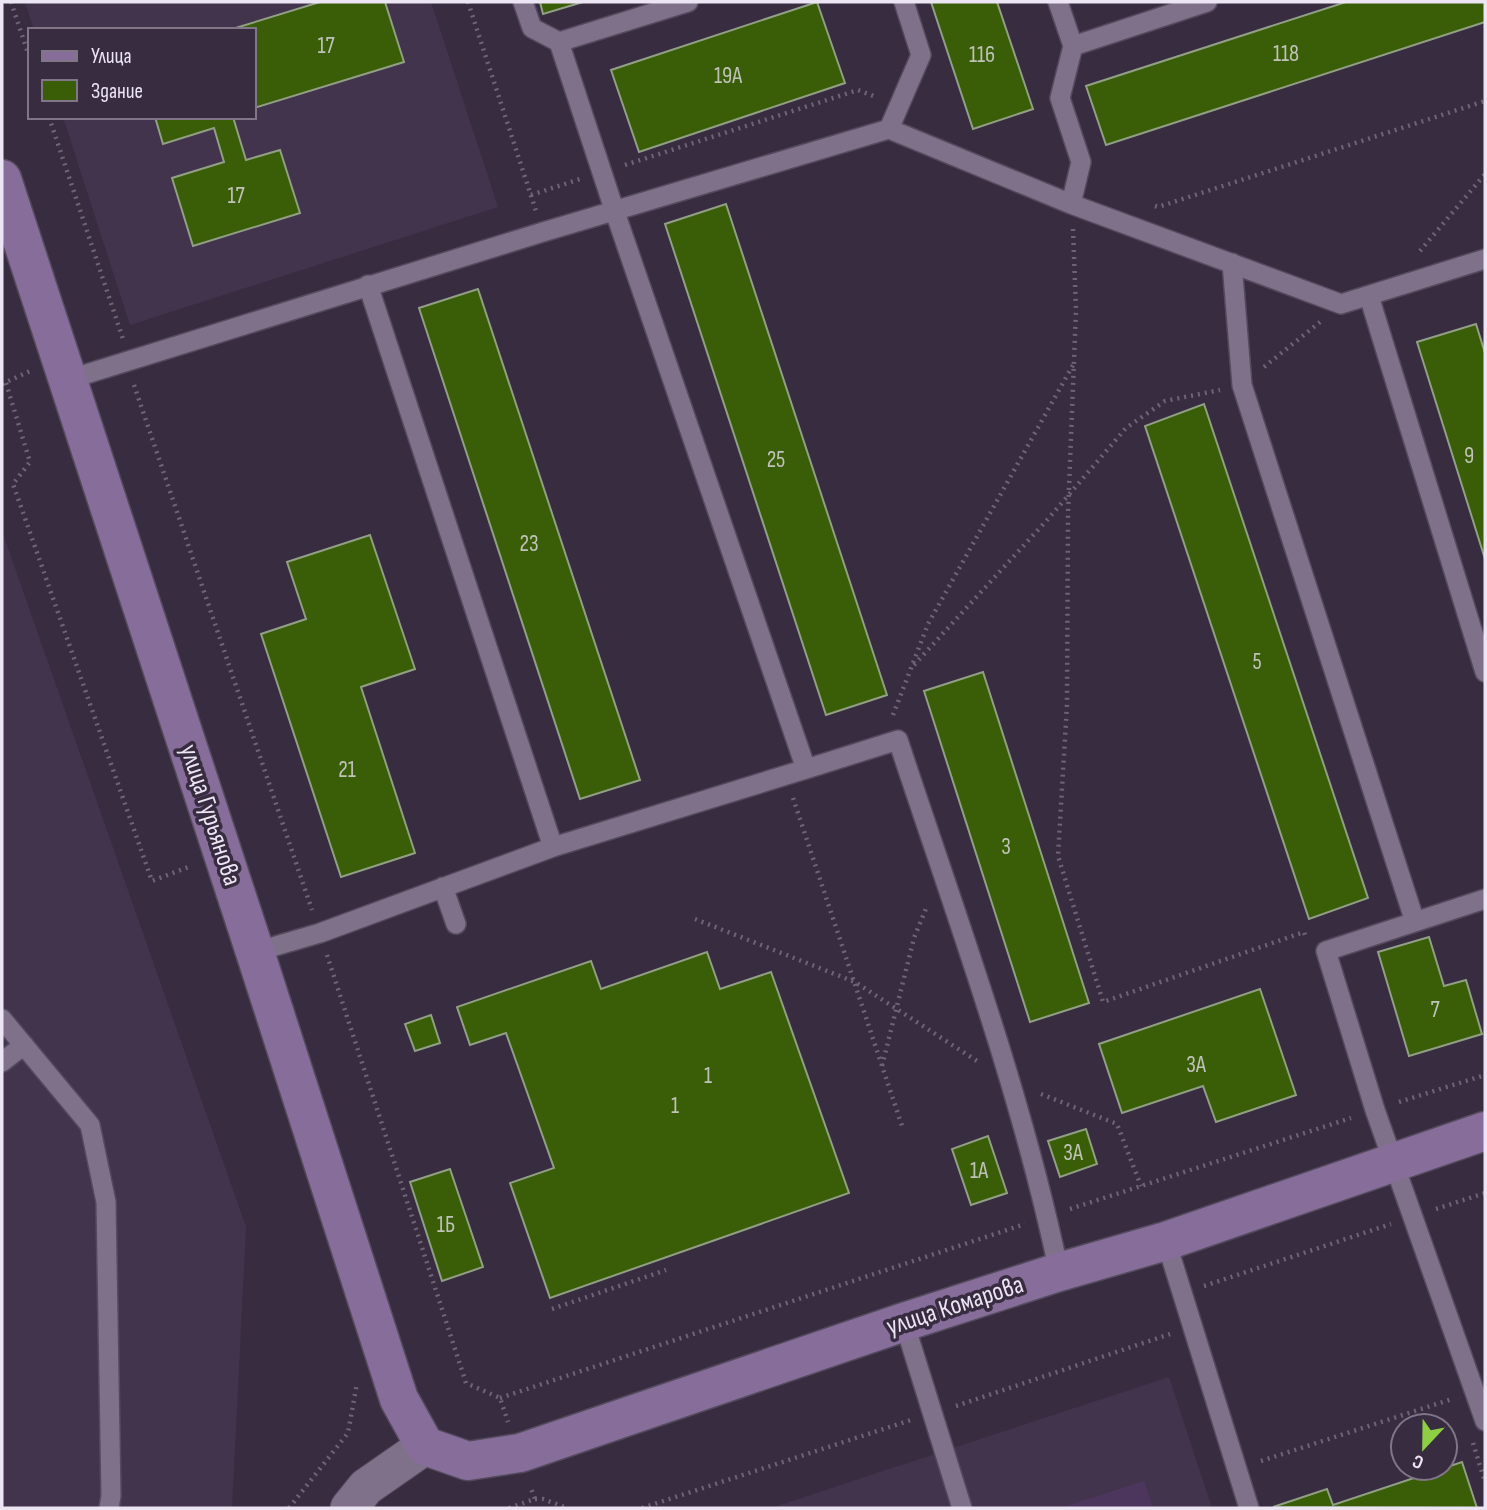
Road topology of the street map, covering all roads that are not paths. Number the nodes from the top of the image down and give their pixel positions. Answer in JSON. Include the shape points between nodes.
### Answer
{"nodes":[{"id":1,"x":523,"y":2,"type":"edge"},
{"id":2,"x":904,"y":2,"type":"edge"},
{"id":3,"x":1058,"y":2,"type":"edge"},
{"id":4,"x":1207,"y":2,"type":"edge"},
{"id":5,"x":682,"y":3,"type":"edge"},
{"id":6,"x":559,"y":42,"type":"junction"},
{"id":7,"x":1073,"y":46,"type":"junction"},
{"id":8,"x":889,"y":129,"type":"junction"},
{"id":9,"x":2,"y":179,"type":"edge"},
{"id":10,"x":1071,"y":204,"type":"junction"},
{"id":11,"x":615,"y":212,"type":"junction"},
{"id":12,"x":1485,"y":259,"type":"edge"},
{"id":13,"x":1232,"y":263,"type":"junction"},
{"id":14,"x":368,"y":285,"type":"junction"},
{"id":15,"x":1369,"y":296,"type":"junction"},
{"id":16,"x":67,"y":380,"type":"junction"},
{"id":17,"x":1485,"y":672,"type":"edge"},
{"id":18,"x":806,"y":768,"type":"junction"},
{"id":19,"x":553,"y":847,"type":"junction"},
{"id":20,"x":443,"y":887,"type":"junction"},
{"id":21,"x":1485,"y":899,"type":"edge"},
{"id":22,"x":1415,"y":922,"type":"junction"},
{"id":23,"x":456,"y":924,"type":"dead end"},
{"id":24,"x":255,"y":952,"type":"junction"},
{"id":25,"x":2,"y":1018,"type":"edge"},
{"id":26,"x":24,"y":1045,"type":"junction"},
{"id":27,"x":2,"y":1062,"type":"edge"},
{"id":28,"x":1485,"y":1131,"type":"edge"},
{"id":29,"x":1394,"y":1161,"type":"junction"},
{"id":30,"x":1166,"y":1241,"type":"junction"},
{"id":31,"x":1059,"y":1272,"type":"junction"},
{"id":32,"x":904,"y":1322,"type":"junction"},
{"id":33,"x":1485,"y":1420,"type":"edge"},
{"id":34,"x":425,"y":1446,"type":"junction"},
{"id":35,"x":109,"y":1508,"type":"edge"},
{"id":36,"x":349,"y":1508,"type":"edge"},
{"id":37,"x":962,"y":1508,"type":"edge"},
{"id":38,"x":1249,"y":1508,"type":"edge"}],
"edges":[{"from":1,"to":6,"type":"lane","via":[[532,28]]},
{"from":2,"to":8,"type":"lane","via":[[921,55]]},
{"from":3,"to":7,"type":"lane"},
{"from":4,"to":7,"type":"lane"},
{"from":5,"to":6,"type":"lane"},
{"from":6,"to":11,"type":"lane"},
{"from":7,"to":10,"type":"lane","via":[[1060,98],[1080,162]]},
{"from":8,"to":10,"type":"lane"},
{"from":8,"to":11,"type":"lane"},
{"from":9,"to":16,"type":"street","name":"улица Гурьянова"},
{"from":10,"to":13,"type":"lane"},
{"from":11,"to":14,"type":"lane"},
{"from":11,"to":18,"type":"lane"},
{"from":12,"to":15,"type":"lane"},
{"from":13,"to":15,"type":"lane","via":[[1341,304]]},
{"from":13,"to":22,"type":"lane","via":[[1242,385]]},
{"from":14,"to":16,"type":"lane"},
{"from":14,"to":19,"type":"lane"},
{"from":15,"to":17,"type":"lane"},
{"from":16,"to":24,"type":"street","name":"улица Гурьянова"},
{"from":18,"to":19,"type":"lane"},
{"from":18,"to":31,"type":"lane","via":[[898,740],[1011,1083]]},
{"from":19,"to":20,"type":"lane"},
{"from":20,"to":23,"type":"lane"},
{"from":20,"to":24,"type":"lane"},
{"from":21,"to":22,"type":"lane"},
{"from":22,"to":29,"type":"lane","via":[[1326,951]]},
{"from":24,"to":34,"type":"street","name":"улица Гурьянова","via":[[399,1399]]},
{"from":25,"to":26,"type":"lane"},
{"from":26,"to":27,"type":"lane"},
{"from":26,"to":35,"type":"lane","via":[[90,1125],[106,1202]]},
{"from":28,"to":29,"type":"street","name":"улица Комарова"},
{"from":29,"to":30,"type":"street","name":"улица Комарова"},
{"from":29,"to":33,"type":"lane"},
{"from":30,"to":31,"type":"street","name":"улица Комарова"},
{"from":30,"to":38,"type":"lane"},
{"from":31,"to":32,"type":"street","name":"улица Комарова"},
{"from":32,"to":34,"type":"street","name":"улица Комарова","via":[[520,1454],[468,1461]]},
{"from":32,"to":37,"type":"lane"},
{"from":34,"to":36,"type":"street","via":[[366,1487]]}]}
